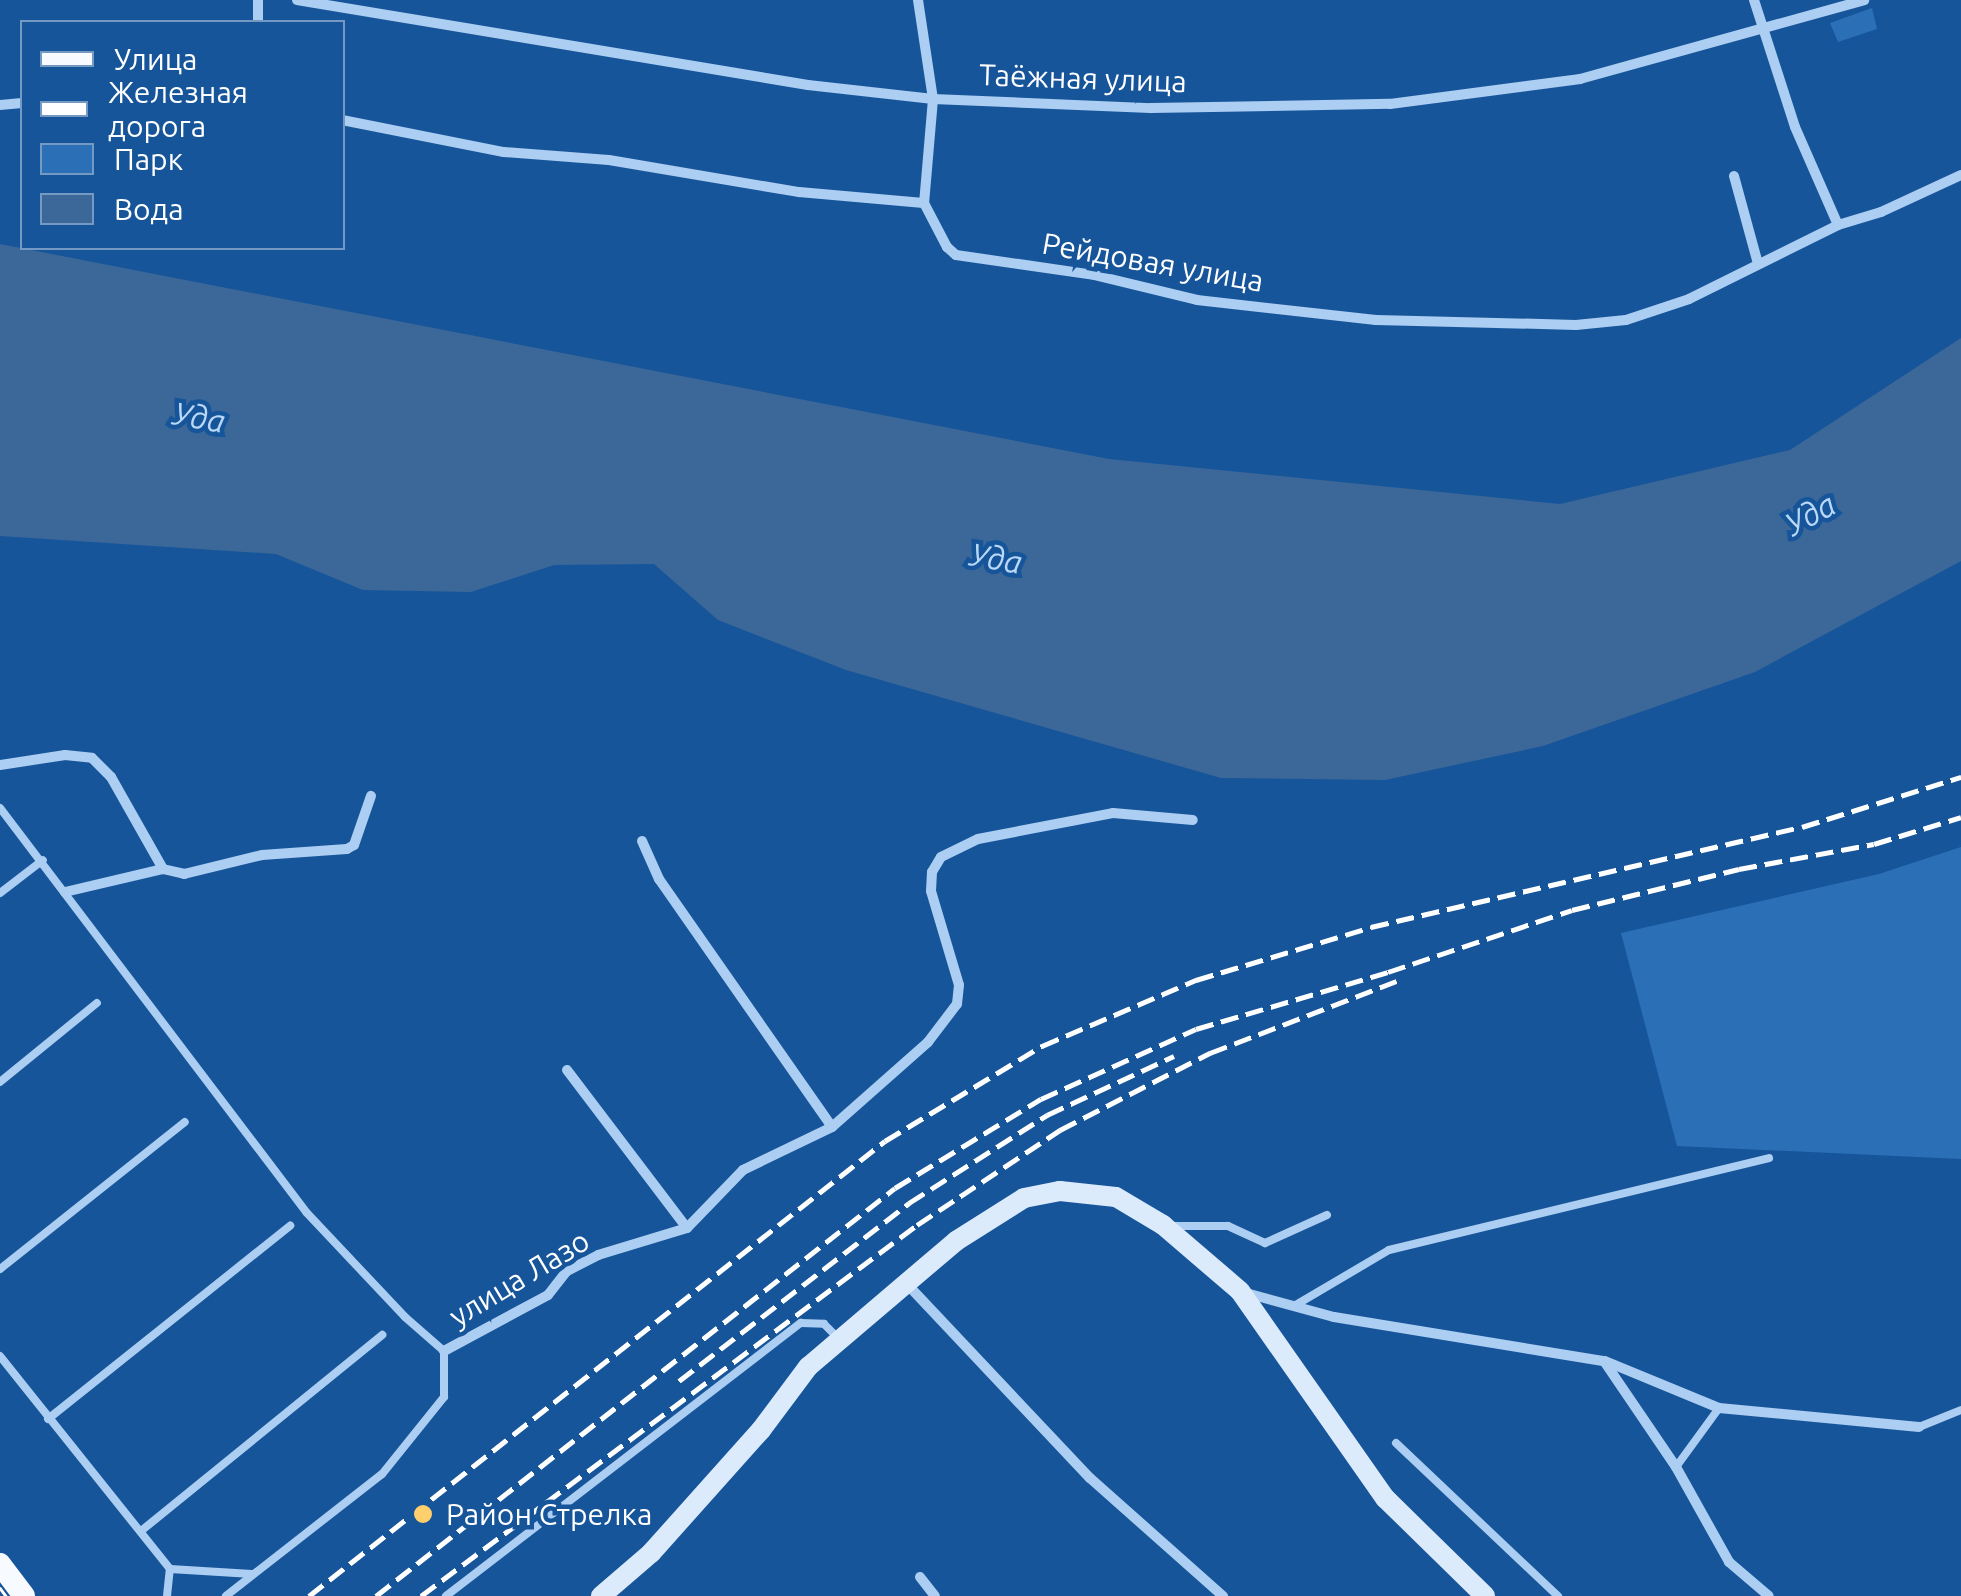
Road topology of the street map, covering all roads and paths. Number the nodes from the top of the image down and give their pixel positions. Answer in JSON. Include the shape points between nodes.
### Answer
{"nodes":[{"id":1,"x":297,"y":0,"type":"edge"},
{"id":2,"x":918,"y":0,"type":"edge"},
{"id":3,"x":1754,"y":0,"type":"edge"},
{"id":4,"x":1864,"y":0,"type":"edge"},
{"id":5,"x":1764,"y":30,"type":"junction"},
{"id":6,"x":933,"y":99,"type":"junction"},
{"id":7,"x":345,"y":121,"type":"edge"},
{"id":8,"x":1961,"y":175,"type":"edge"},
{"id":9,"x":1734,"y":176,"type":"dead end"},
{"id":10,"x":924,"y":204,"type":"junction"},
{"id":11,"x":1838,"y":225,"type":"junction"},
{"id":12,"x":1758,"y":264,"type":"junction"},
{"id":13,"x":0,"y":765,"type":"edge"},
{"id":14,"x":371,"y":796,"type":"dead end"},
{"id":15,"x":0,"y":808,"type":"edge"},
{"id":16,"x":1194,"y":820,"type":"dead end"},
{"id":17,"x":642,"y":841,"type":"dead end"},
{"id":18,"x":43,"y":860,"type":"junction"},
{"id":19,"x":163,"y":869,"type":"junction"},
{"id":20,"x":65,"y":892,"type":"junction"},
{"id":21,"x":0,"y":893,"type":"edge"},
{"id":22,"x":97,"y":1003,"type":"dead end"},
{"id":23,"x":568,"y":1070,"type":"dead end"},
{"id":24,"x":0,"y":1082,"type":"edge"},
{"id":25,"x":186,"y":1122,"type":"dead end"},
{"id":26,"x":832,"y":1127,"type":"junction"},
{"id":27,"x":1768,"y":1158,"type":"dead end"},
{"id":28,"x":1327,"y":1215,"type":"dead end"},
{"id":29,"x":290,"y":1226,"type":"dead end"},
{"id":30,"x":1163,"y":1226,"type":"junction"},
{"id":31,"x":688,"y":1228,"type":"junction"},
{"id":32,"x":0,"y":1269,"type":"edge"},
{"id":33,"x":906,"y":1283,"type":"junction"},
{"id":34,"x":1240,"y":1291,"type":"junction"},
{"id":35,"x":1294,"y":1306,"type":"junction"},
{"id":36,"x":382,"y":1335,"type":"dead end"},
{"id":37,"x":840,"y":1340,"type":"junction"},
{"id":38,"x":444,"y":1351,"type":"junction"},
{"id":39,"x":0,"y":1356,"type":"edge"},
{"id":40,"x":1604,"y":1361,"type":"junction"},
{"id":41,"x":1720,"y":1408,"type":"junction"},
{"id":42,"x":1961,"y":1410,"type":"edge"},
{"id":43,"x":48,"y":1418,"type":"junction"},
{"id":44,"x":1918,"y":1427,"type":"joint"},
{"id":45,"x":1396,"y":1443,"type":"dead end"},
{"id":46,"x":1676,"y":1467,"type":"junction"},
{"id":47,"x":141,"y":1531,"type":"junction"},
{"id":48,"x":0,"y":1564,"type":"edge"},
{"id":49,"x":170,"y":1569,"type":"junction"},
{"id":50,"x":252,"y":1574,"type":"junction"},
{"id":51,"x":920,"y":1577,"type":"dead end"},
{"id":52,"x":24,"y":1596,"type":"edge"},
{"id":53,"x":167,"y":1596,"type":"edge"},
{"id":54,"x":226,"y":1596,"type":"edge"},
{"id":55,"x":446,"y":1596,"type":"edge"},
{"id":56,"x":601,"y":1596,"type":"edge"},
{"id":57,"x":935,"y":1596,"type":"edge"},
{"id":58,"x":1223,"y":1596,"type":"edge"},
{"id":59,"x":1486,"y":1596,"type":"edge"},
{"id":60,"x":1558,"y":1596,"type":"edge"},
{"id":61,"x":1769,"y":1596,"type":"edge"}],
"edges":[{"from":1,"to":6,"type":"street","name":"Таёжная улица","via":[[808,85]]},
{"from":2,"to":6,"type":"street"},
{"from":3,"to":5,"type":"street"},
{"from":4,"to":5,"type":"street","name":"Таёжная улица"},
{"from":5,"to":6,"type":"street","name":"Таёжная улица","via":[[1580,79],[1390,104],[1151,108]]},
{"from":5,"to":11,"type":"street","via":[[1795,127]]},
{"from":6,"to":10,"type":"street"},
{"from":7,"to":10,"type":"street","via":[[504,152]]},
{"from":8,"to":11,"type":"street","name":"Рейдовая улица"},
{"from":9,"to":12,"type":"street"},
{"from":10,"to":12,"type":"street","name":"Рейдовая улица","via":[[956,255],[1094,275],[1197,300],[1376,320],[1626,320],[1689,299]]},
{"from":11,"to":12,"type":"street","name":"Рейдовая улица"},
{"from":13,"to":19,"type":"street","via":[[65,755],[92,758],[111,778]]},
{"from":14,"to":19,"type":"street","via":[[347,849],[262,855],[184,874]]},
{"from":15,"to":18,"type":"lane"},
{"from":16,"to":26,"type":"street","name":"улица Лазо","via":[[1113,812],[978,839],[941,857],[930,891],[958,986],[957,1004],[928,1042]]},
{"from":17,"to":26,"type":"street","via":[[659,880]]},
{"from":18,"to":20,"type":"lane"},
{"from":18,"to":21,"type":"lane"},
{"from":19,"to":20,"type":"street"},
{"from":20,"to":38,"type":"lane","via":[[308,1213]]},
{"from":22,"to":24,"type":"lane"},
{"from":23,"to":31,"type":"street"},
{"from":25,"to":32,"type":"lane"},
{"from":26,"to":31,"type":"street","name":"улица Лазо","via":[[744,1170]]},
{"from":27,"to":35,"type":"lane","via":[[1389,1250]]},
{"from":28,"to":30,"type":"lane","via":[[1265,1243],[1228,1226]]},
{"from":29,"to":43,"type":"lane"},
{"from":30,"to":33,"type":"street","via":[[1116,1197],[1042,1194],[956,1240]]},
{"from":30,"to":34,"type":"street"},
{"from":31,"to":38,"type":"street","name":"улица Лазо","via":[[567,1270],[548,1295]]},
{"from":33,"to":37,"type":"street"},
{"from":33,"to":58,"type":"street","via":[[1090,1478]]},
{"from":34,"to":35,"type":"street"},
{"from":34,"to":59,"type":"street","via":[[1386,1498]]},
{"from":35,"to":40,"type":"street"},
{"from":36,"to":47,"type":"lane"},
{"from":37,"to":55,"type":"lane","via":[[824,1324],[801,1323]]},
{"from":37,"to":56,"type":"street","via":[[808,1367],[650,1553]]},
{"from":38,"to":50,"type":"lane","via":[[444,1397],[395,1460]]},
{"from":39,"to":43,"type":"lane"},
{"from":40,"to":41,"type":"street"},
{"from":40,"to":46,"type":"street"},
{"from":41,"to":44,"type":"street"},
{"from":41,"to":46,"type":"lane"},
{"from":42,"to":44,"type":"lane"},
{"from":43,"to":47,"type":"lane"},
{"from":45,"to":60,"type":"lane"},
{"from":46,"to":61,"type":"street","via":[[1730,1562]]},
{"from":47,"to":49,"type":"lane"},
{"from":48,"to":52,"type":"main road"},
{"from":49,"to":50,"type":"lane"},
{"from":49,"to":53,"type":"lane"},
{"from":50,"to":54,"type":"lane"},
{"from":51,"to":57,"type":"street"}]}
